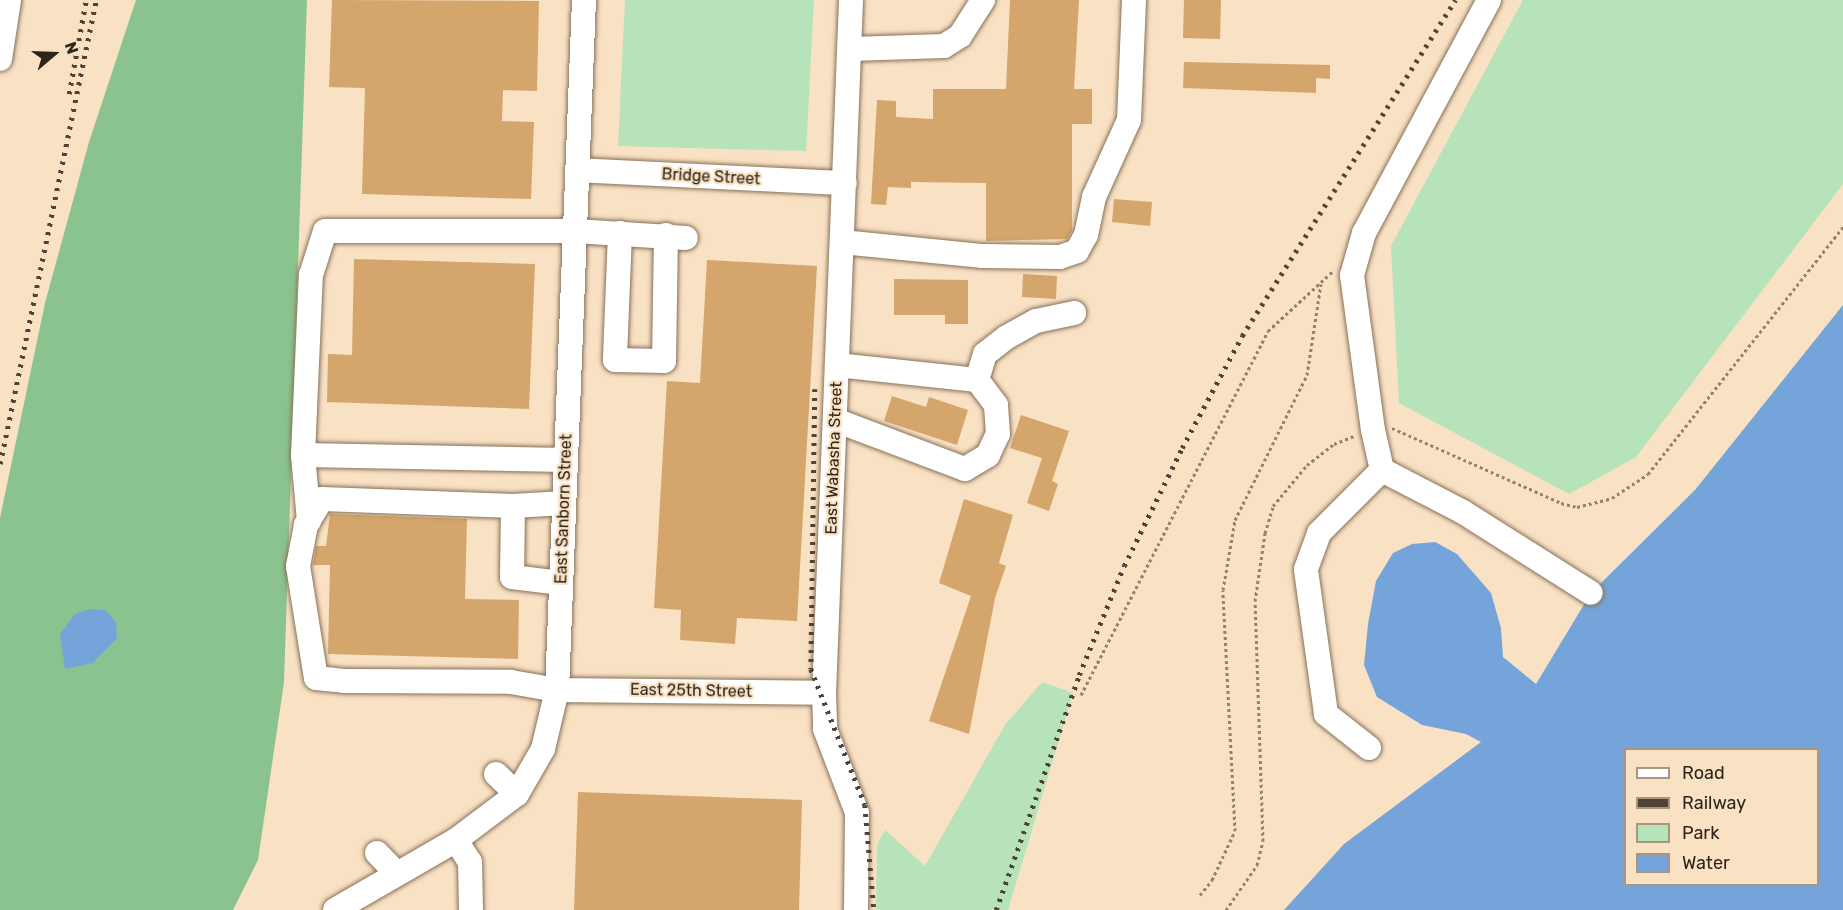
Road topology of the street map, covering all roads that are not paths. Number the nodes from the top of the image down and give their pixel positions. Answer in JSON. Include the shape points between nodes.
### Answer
{"nodes":[{"id":1,"x":9,"y":0,"type":"edge"},
{"id":2,"x":584,"y":0,"type":"edge"},
{"id":3,"x":851,"y":0,"type":"edge"},
{"id":4,"x":983,"y":0,"type":"edge"},
{"id":5,"x":1134,"y":0,"type":"edge"},
{"id":6,"x":1489,"y":0,"type":"edge"},
{"id":7,"x":850,"y":49,"type":"junction"},
{"id":8,"x":0,"y":58,"type":"edge"},
{"id":9,"x":577,"y":170,"type":"junction"},
{"id":10,"x":844,"y":183,"type":"junction"},
{"id":11,"x":575,"y":231,"type":"junction"},
{"id":12,"x":620,"y":233,"type":"junction"},
{"id":13,"x":842,"y":242,"type":"junction"},
{"id":14,"x":1074,"y":313,"type":"dead end"},
{"id":15,"x":837,"y":365,"type":"junction"},
{"id":16,"x":977,"y":380,"type":"junction"},
{"id":17,"x":835,"y":420,"type":"junction"},
{"id":18,"x":303,"y":455,"type":"junction"},
{"id":19,"x":566,"y":460,"type":"junction"},
{"id":20,"x":1382,"y":470,"type":"junction"},
{"id":21,"x":564,"y":503,"type":"junction"},
{"id":22,"x":513,"y":506,"type":"junction"},
{"id":23,"x":309,"y":521,"type":"junction"},
{"id":24,"x":561,"y":583,"type":"junction"},
{"id":25,"x":1592,"y":593,"type":"dead end"},
{"id":26,"x":557,"y":690,"type":"junction"},
{"id":27,"x":824,"y":693,"type":"junction"},
{"id":28,"x":1369,"y":748,"type":"dead end"},
{"id":29,"x":496,"y":774,"type":"dead end"},
{"id":30,"x":517,"y":794,"type":"junction"},
{"id":31,"x":456,"y":840,"type":"junction"},
{"id":32,"x":377,"y":853,"type":"dead end"},
{"id":33,"x":396,"y":873,"type":"junction"},
{"id":34,"x":335,"y":910,"type":"edge"},
{"id":35,"x":471,"y":910,"type":"edge"},
{"id":36,"x":856,"y":910,"type":"edge"}],
"edges":[{"from":1,"to":8,"type":"street"},
{"from":2,"to":9,"type":"street","name":"East Sanborn Street"},
{"from":3,"to":7,"type":"street","name":"East Wabasha Street"},
{"from":4,"to":7,"type":"street","via":[[960,36],[944,46]]},
{"from":5,"to":13,"type":"street","via":[[1129,120],[1094,197],[1086,235],[1077,251],[1060,257],[983,256]]},
{"from":6,"to":20,"type":"street","via":[[1364,233],[1352,275]]},
{"from":7,"to":10,"type":"street","name":"East Wabasha Street"},
{"from":9,"to":10,"type":"street","name":"Bridge Street"},
{"from":9,"to":11,"type":"street","name":"East Sanborn Street"},
{"from":10,"to":13,"type":"street","name":"East Wabasha Street"},
{"from":11,"to":12,"type":"street"},
{"from":11,"to":18,"type":"street","via":[[324,231],[311,275]]},
{"from":11,"to":19,"type":"street","name":"East Sanborn Street"},
{"from":12,"to":12,"type":"street","via":[[615,360],[664,361],[676,237]]},
{"from":13,"to":15,"type":"street","name":"East Wabasha Street"},
{"from":14,"to":16,"type":"street","via":[[1036,321],[1007,337],[985,354]]},
{"from":15,"to":16,"type":"street"},
{"from":15,"to":17,"type":"street","name":"East Wabasha Street"},
{"from":16,"to":17,"type":"street","via":[[996,405],[998,434],[988,455],[965,469]]},
{"from":17,"to":27,"type":"street","name":"East Wabasha Street"},
{"from":18,"to":19,"type":"street"},
{"from":18,"to":23,"type":"street"},
{"from":19,"to":21,"type":"street","name":"East Sanborn Street"},
{"from":20,"to":25,"type":"street","via":[[1462,512]]},
{"from":20,"to":28,"type":"street","via":[[1319,533],[1306,569],[1326,714]]},
{"from":21,"to":22,"type":"street"},
{"from":21,"to":24,"type":"street","name":"East Sanborn Street"},
{"from":22,"to":23,"type":"street","via":[[322,499]]},
{"from":22,"to":24,"type":"street","via":[[512,578]]},
{"from":23,"to":26,"type":"street","name":"East 25th Street","via":[[298,566],[316,678],[511,682]]},
{"from":24,"to":26,"type":"street","name":"East Sanborn Street"},
{"from":26,"to":27,"type":"street","name":"East 25th Street"},
{"from":26,"to":30,"type":"street","name":"East Sanborn Street","via":[[543,749]]},
{"from":27,"to":36,"type":"street","name":"East Wabasha Street","via":[[825,729],[857,813]]},
{"from":29,"to":30,"type":"street"},
{"from":30,"to":31,"type":"street","name":"East Sanborn Street"},
{"from":31,"to":33,"type":"street","name":"East Sanborn Street"},
{"from":31,"to":35,"type":"street","via":[[470,862]]},
{"from":32,"to":33,"type":"street"},
{"from":33,"to":34,"type":"street","name":"East Sanborn Street"}]}
